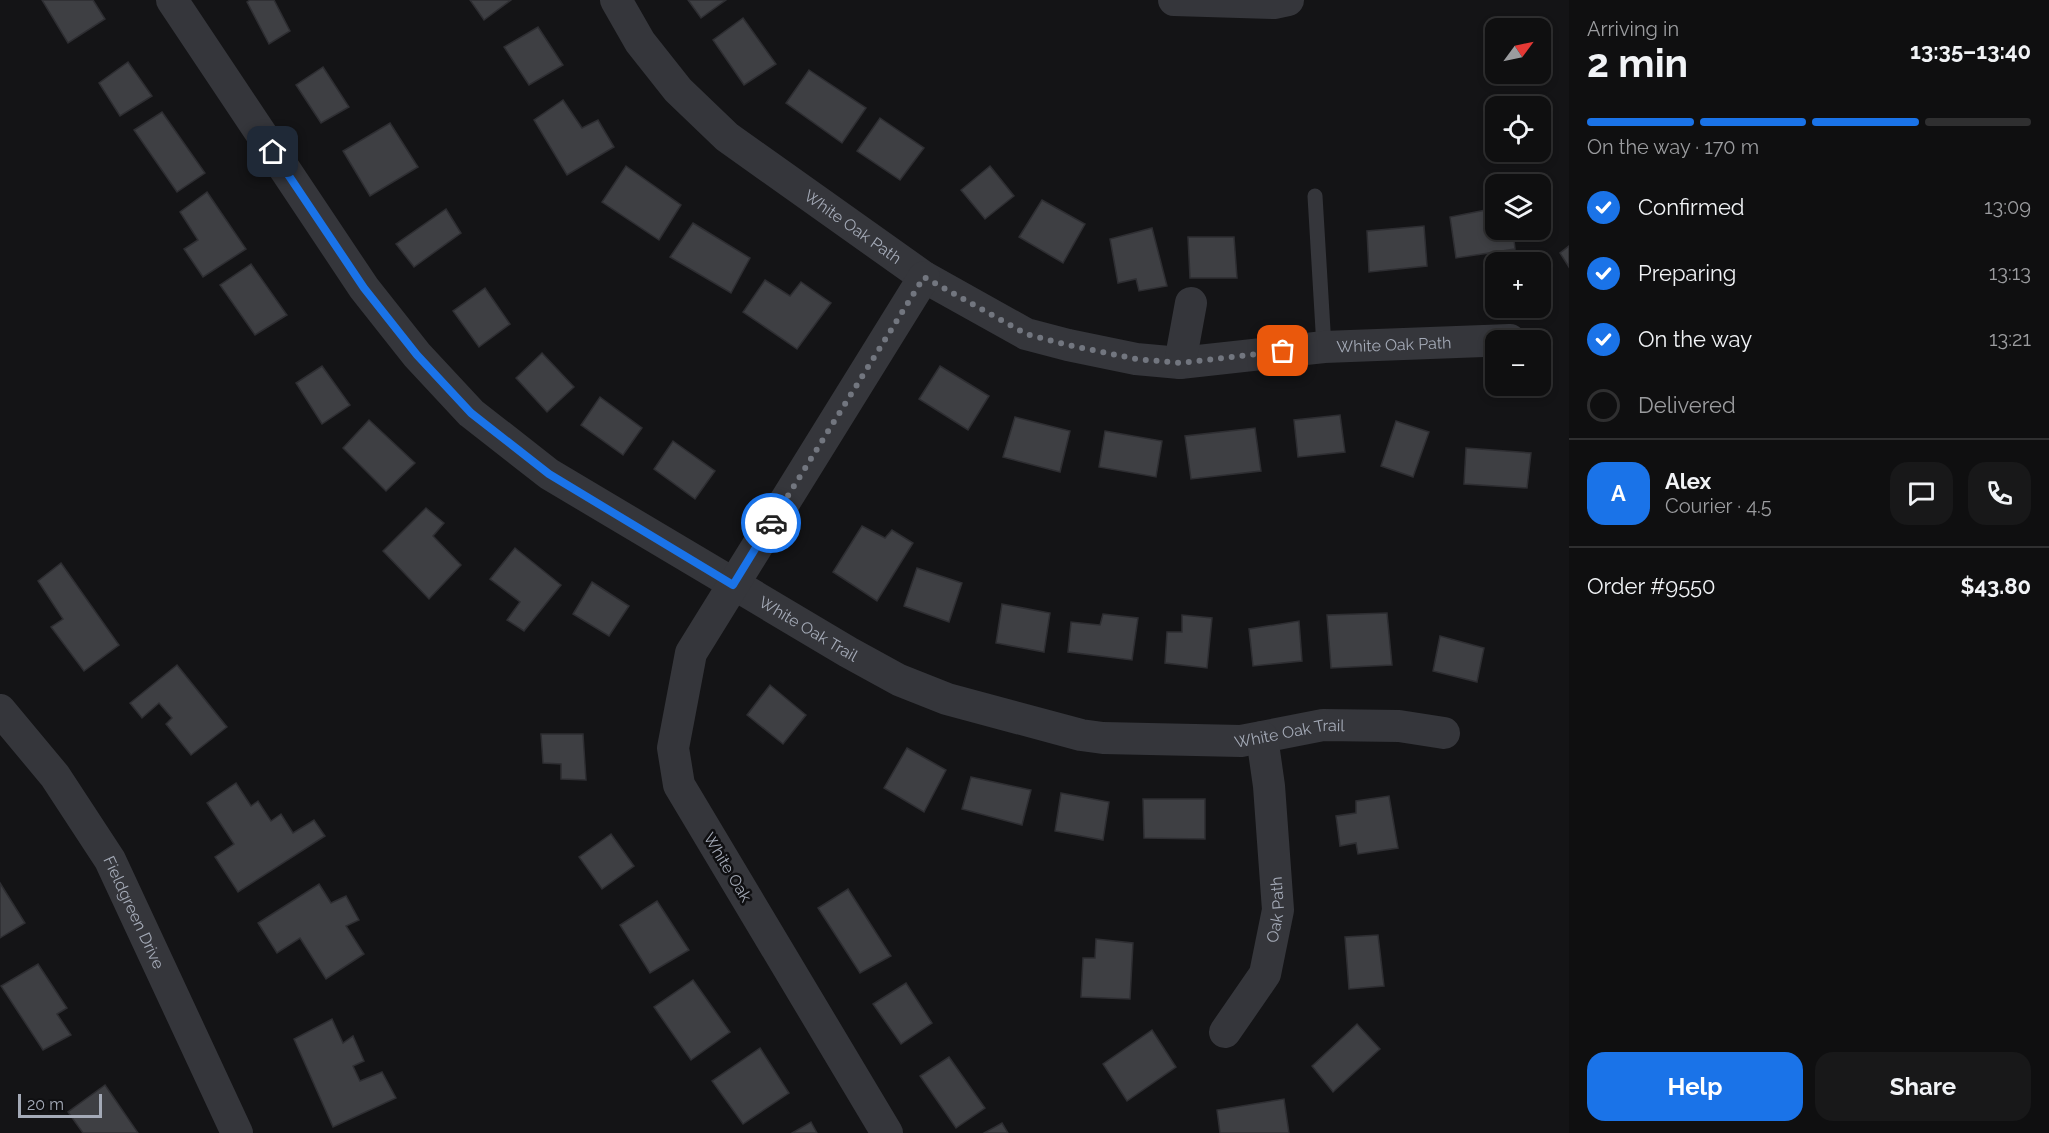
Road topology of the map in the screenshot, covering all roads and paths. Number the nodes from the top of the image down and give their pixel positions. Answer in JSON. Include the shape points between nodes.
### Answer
{"nodes":[{"id":1,"x":172,"y":0,"type":"edge"},
{"id":2,"x":616,"y":0,"type":"edge"},
{"id":3,"x":1174,"y":0,"type":"edge"},
{"id":4,"x":1288,"y":0,"type":"edge"},
{"id":5,"x":1315,"y":196,"type":"dead end"},
{"id":6,"x":924,"y":277,"type":"junction"},
{"id":7,"x":1191,"y":303,"type":"dead end"},
{"id":8,"x":1485,"y":341,"type":"edge"},
{"id":9,"x":1324,"y":347,"type":"junction"},
{"id":10,"x":1180,"y":363,"type":"junction"},
{"id":11,"x":733,"y":585,"type":"junction"},
{"id":12,"x":0,"y":710,"type":"edge"},
{"id":13,"x":1444,"y":733,"type":"dead end"},
{"id":14,"x":1262,"y":737,"type":"junction"},
{"id":15,"x":1225,"y":1032,"type":"dead end"},
{"id":16,"x":237,"y":1133,"type":"edge"},
{"id":17,"x":887,"y":1133,"type":"edge"}],
"edges":[{"from":1,"to":11,"type":"street","name":"White Oak Trail","via":[[364,288],[417,355],[471,413],[549,474]]},
{"from":2,"to":6,"type":"street","name":"White Oak Path","via":[[640,42],[678,90],[727,136]]},
{"from":3,"to":4,"type":"street"},
{"from":5,"to":9,"type":"lane"},
{"from":6,"to":10,"type":"street","name":"White Oak Path","via":[[1026,334],[1136,359]]},
{"from":6,"to":11,"type":"street","name":"White Oak"},
{"from":7,"to":10,"type":"street"},
{"from":8,"to":9,"type":"street","name":"White Oak Path"},
{"from":9,"to":10,"type":"street","name":"White Oak Path"},
{"from":11,"to":14,"type":"street","name":"White Oak Trail","via":[[899,680],[947,699],[1103,738],[1241,741]]},
{"from":11,"to":17,"type":"street","name":"White Oak","via":[[691,653],[673,748],[679,785]]},
{"from":12,"to":16,"type":"street","name":"Fieldgreen Drive","via":[[55,776],[110,861]]},
{"from":13,"to":14,"type":"street","name":"White Oak Trail","via":[[1399,726],[1323,725]]},
{"from":14,"to":15,"type":"street","name":"Oak Path","via":[[1278,910],[1265,974]]}]}
